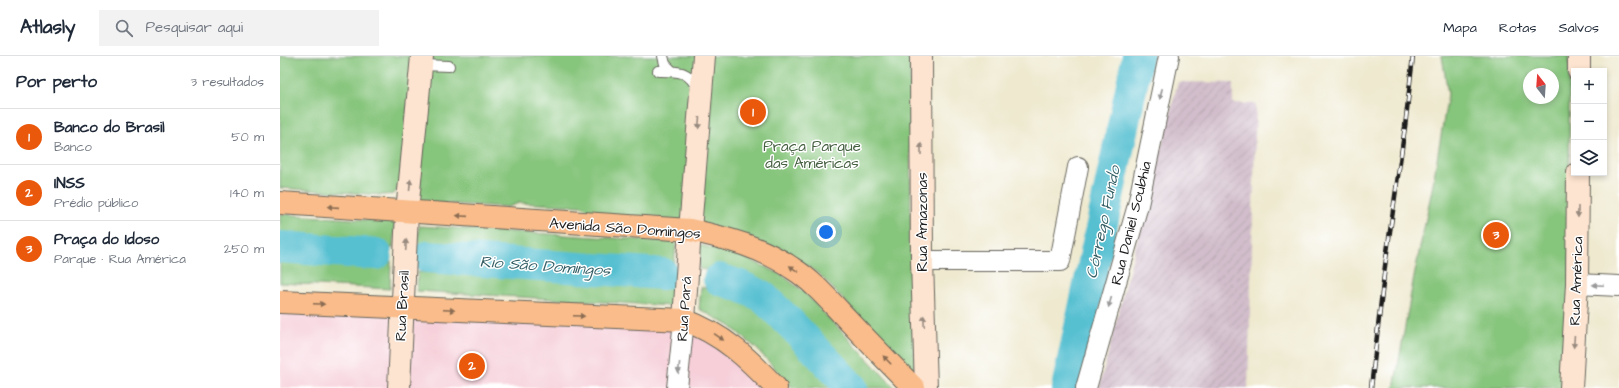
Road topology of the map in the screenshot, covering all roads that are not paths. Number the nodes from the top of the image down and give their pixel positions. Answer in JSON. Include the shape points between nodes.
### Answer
{"nodes":[{"id":1,"x":663,"y":56,"type":"edge"},
{"id":2,"x":704,"y":56,"type":"edge"},
{"id":3,"x":921,"y":56,"type":"edge"},
{"id":4,"x":1169,"y":56,"type":"edge"},
{"id":5,"x":1579,"y":56,"type":"edge"},
{"id":6,"x":422,"y":61,"type":"edge"},
{"id":7,"x":449,"y":66,"type":"dead end"},
{"id":8,"x":1579,"y":68,"type":"edge"},
{"id":9,"x":658,"y":71,"type":"dead end"},
{"id":10,"x":672,"y":71,"type":"junction"},
{"id":11,"x":701,"y":98,"type":"junction"},
{"id":12,"x":1078,"y":167,"type":"dead end"},
{"id":13,"x":1578,"y":176,"type":"edge"},
{"id":14,"x":280,"y":204,"type":"edge"},
{"id":15,"x":522,"y":208,"type":"dead end"},
{"id":16,"x":580,"y":212,"type":"dead end"},
{"id":17,"x":407,"y":218,"type":"junction"},
{"id":18,"x":493,"y":218,"type":"junction"},
{"id":19,"x":603,"y":225,"type":"junction"},
{"id":20,"x":690,"y":237,"type":"junction"},
{"id":21,"x":922,"y":261,"type":"junction"},
{"id":22,"x":1577,"y":284,"type":"junction"},
{"id":23,"x":1619,"y":286,"type":"edge"},
{"id":24,"x":402,"y":301,"type":"junction"},
{"id":25,"x":280,"y":302,"type":"edge"},
{"id":26,"x":685,"y":314,"type":"junction"},
{"id":27,"x":399,"y":388,"type":"edge"},
{"id":28,"x":677,"y":388,"type":"edge"},
{"id":29,"x":776,"y":388,"type":"edge"},
{"id":30,"x":914,"y":388,"type":"edge"},
{"id":31,"x":926,"y":388,"type":"edge"},
{"id":32,"x":1086,"y":388,"type":"edge"},
{"id":33,"x":1571,"y":388,"type":"edge"}],
"edges":[{"from":1,"to":10,"type":"lane","via":[[665,64]]},
{"from":2,"to":11,"type":"main road","name":"Rua Pará"},
{"from":21,"to":3,"type":"main road","name":"Rua Amazonas","one_way":true},
{"from":4,"to":32,"type":"street","name":"Rua Daniel Soubhia","one_way":true,"via":[[1138,205]]},
{"from":5,"to":8,"type":"main road"},
{"from":6,"to":7,"type":"lane"},
{"from":17,"to":6,"type":"main road","name":"Rua Brasil","one_way":true},
{"from":9,"to":10,"type":"lane"},
{"from":10,"to":11,"type":"lane","via":[[685,73],[694,81]]},
{"from":11,"to":20,"type":"main road","name":"Rua Pará","one_way":true},
{"from":12,"to":21,"type":"street","via":[[1060,261]]},
{"from":13,"to":22,"type":"main road","name":"Rua América","one_way":true},
{"from":17,"to":14,"type":"main road","name":"Avenida São Domingos","one_way":true},
{"from":15,"to":18,"type":"lane"},
{"from":16,"to":19,"type":"lane"},
{"from":18,"to":17,"type":"main road","name":"Avenida São Domingos","one_way":true},
{"from":24,"to":17,"type":"main road","name":"Rua Brasil","one_way":true},
{"from":18,"to":19,"type":"main road","name":"Avenida São Domingos"},
{"from":19,"to":20,"type":"main road","name":"Avenida São Domingos"},
{"from":20,"to":26,"type":"main road","name":"Rua Pará"},
{"from":30,"to":20,"type":"main road","name":"Avenida São Domingos","one_way":true,"via":[[813,284],[792,268],[745,244],[718,236]]},
{"from":31,"to":21,"type":"main road","name":"Rua Amazonas","one_way":true},
{"from":23,"to":22,"type":"street","one_way":true},
{"from":22,"to":33,"type":"main road","name":"Rua América","one_way":true},
{"from":25,"to":24,"type":"main road","one_way":true},
{"from":24,"to":26,"type":"main road","one_way":true},
{"from":24,"to":27,"type":"main road","name":"Rua Brasil"},
{"from":26,"to":28,"type":"street","name":"Rua Pará","one_way":true},
{"from":26,"to":29,"type":"main road","one_way":true,"via":[[731,345],[755,365]]}]}
